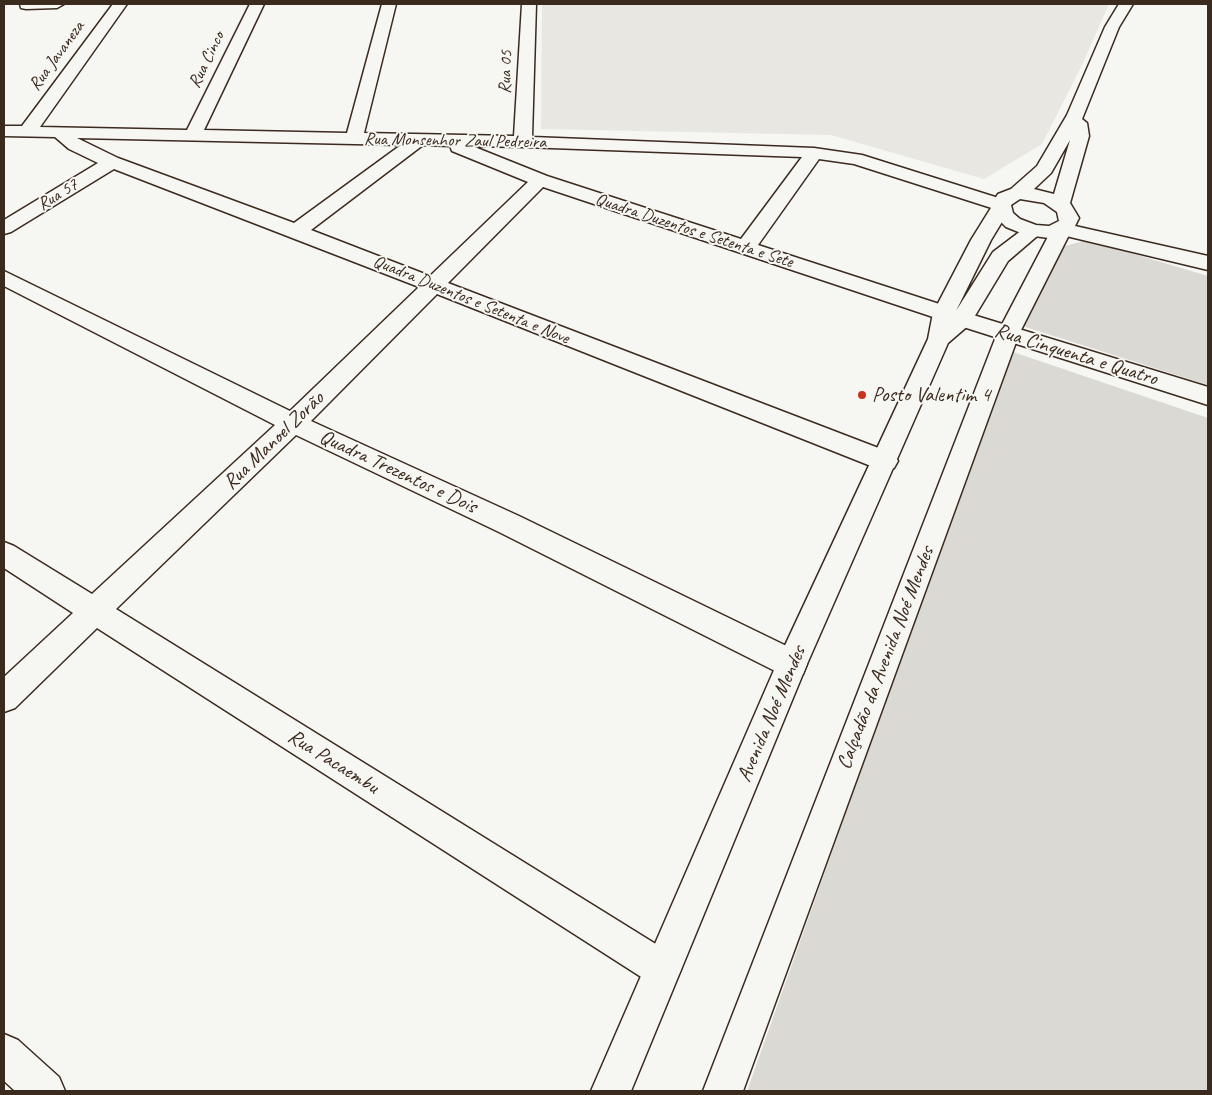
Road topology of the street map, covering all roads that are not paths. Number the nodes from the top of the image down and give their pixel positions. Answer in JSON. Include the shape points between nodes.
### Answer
{"nodes":[{"id":1,"x":57,"y":4,"type":"edge"},
{"id":2,"x":120,"y":4,"type":"edge"},
{"id":3,"x":257,"y":4,"type":"edge"},
{"id":4,"x":389,"y":4,"type":"edge"},
{"id":5,"x":529,"y":4,"type":"edge"},
{"id":6,"x":1126,"y":4,"type":"edge"},
{"id":7,"x":26,"y":5,"type":"edge"},
{"id":8,"x":1076,"y":115,"type":"junction"},
{"id":9,"x":4,"y":131,"type":"edge"},
{"id":10,"x":27,"y":132,"type":"junction"},
{"id":11,"x":61,"y":134,"type":"junction"},
{"id":12,"x":193,"y":135,"type":"junction"},
{"id":13,"x":354,"y":138,"type":"junction"},
{"id":14,"x":417,"y":141,"type":"junction"},
{"id":15,"x":447,"y":142,"type":"junction"},
{"id":16,"x":523,"y":142,"type":"junction"},
{"id":17,"x":814,"y":152,"type":"junction"},
{"id":18,"x":112,"y":162,"type":"junction"},
{"id":19,"x":540,"y":180,"type":"junction"},
{"id":20,"x":1007,"y":200,"type":"junction"},
{"id":21,"x":1055,"y":218,"type":"junction"},
{"id":22,"x":4,"y":228,"type":"edge"},
{"id":23,"x":296,"y":231,"type":"junction"},
{"id":24,"x":745,"y":248,"type":"junction"},
{"id":25,"x":1208,"y":255,"type":"edge"},
{"id":26,"x":1208,"y":263,"type":"edge"},
{"id":27,"x":4,"y":278,"type":"edge"},
{"id":28,"x":433,"y":285,"type":"junction"},
{"id":29,"x":948,"y":324,"type":"junction"},
{"id":30,"x":1008,"y":334,"type":"junction"},
{"id":31,"x":1208,"y":396,"type":"edge"},
{"id":32,"x":293,"y":423,"type":"junction"},
{"id":33,"x":885,"y":461,"type":"junction"},
{"id":34,"x":4,"y":554,"type":"edge"},
{"id":35,"x":94,"y":612,"type":"junction"},
{"id":36,"x":792,"y":664,"type":"junction"},
{"id":37,"x":4,"y":697,"type":"edge"},
{"id":38,"x":662,"y":969,"type":"junction"},
{"id":39,"x":4,"y":1054,"type":"edge"},
{"id":40,"x":45,"y":1091,"type":"edge"},
{"id":41,"x":611,"y":1091,"type":"edge"},
{"id":42,"x":723,"y":1091,"type":"edge"}],
"edges":[{"from":1,"to":7,"type":"street"},
{"from":2,"to":10,"type":"street","name":"Rua Javaneza"},
{"from":3,"to":12,"type":"street","name":"Rua Cinco"},
{"from":4,"to":13,"type":"street"},
{"from":5,"to":16,"type":"street","name":"Rua 05"},
{"from":6,"to":8,"type":"street","name":"Avenida Noé Mendes","via":[[1112,27]]},
{"from":8,"to":20,"type":"street","name":"Avenida Noé Mendes","via":[[1044,169]]},
{"from":8,"to":21,"type":"street","name":"Avenida Noé Mendes","via":[[1080,136]]},
{"from":9,"to":10,"type":"street","name":"Rua Monsenhor Zaul Pedreira"},
{"from":10,"to":11,"type":"street","name":"Rua Monsenhor Zaul Pedreira"},
{"from":11,"to":12,"type":"street","name":"Rua Monsenhor Zaul Pedreira"},
{"from":11,"to":18,"type":"street","name":"Quadra Duzentos e Setenta e Nove","via":[[75,145]]},
{"from":12,"to":13,"type":"street","name":"Rua Monsenhor Zaul Pedreira"},
{"from":13,"to":14,"type":"street","name":"Rua Monsenhor Zaul Pedreira"},
{"from":14,"to":15,"type":"street","name":"Rua Monsenhor Zaul Pedreira"},
{"from":14,"to":23,"type":"street"},
{"from":15,"to":16,"type":"street","name":"Rua Monsenhor Zaul Pedreira"},
{"from":15,"to":19,"type":"street","name":"Quadra Duzentos e Setenta e Sete"},
{"from":16,"to":17,"type":"street","name":"Rua Monsenhor Zaul Pedreira"},
{"from":17,"to":20,"type":"street","name":"Rua Monsenhor Zaul Pedreira","via":[[856,159]]},
{"from":17,"to":24,"type":"street"},
{"from":18,"to":22,"type":"street","name":"Rua 57"},
{"from":18,"to":23,"type":"street","name":"Quadra Duzentos e Setenta e Nove"},
{"from":19,"to":24,"type":"street","name":"Quadra Duzentos e Setenta e Sete"},
{"from":19,"to":28,"type":"street","name":"Rua Manoel Zorão"},
{"from":20,"to":21,"type":"street","name":"Rua Monsenhor Zaul Pedreira","via":[[1040,195]]},
{"from":20,"to":21,"type":"street","via":[[1004,215],[1013,223]]},
{"from":20,"to":29,"type":"street","name":"Avenida Noé Mendes","via":[[981,240]]},
{"from":21,"to":25,"type":"street"},
{"from":21,"to":26,"type":"street"},
{"from":21,"to":29,"type":"street","name":"Avenida Noé Mendes","via":[[995,263]]},
{"from":21,"to":30,"type":"street","name":"Calçadão da Avenida Noé Mendes"},
{"from":23,"to":28,"type":"street","name":"Quadra Duzentos e Setenta e Nove"},
{"from":24,"to":29,"type":"street","name":"Quadra Duzentos e Setenta e Sete"},
{"from":27,"to":32,"type":"street","name":"Quadra Trezentos e Dois"},
{"from":28,"to":32,"type":"street","name":"Rua Manoel Zorão"},
{"from":28,"to":33,"type":"street","name":"Quadra Duzentos e Setenta e Nove"},
{"from":29,"to":30,"type":"street","name":"Rua Cinquenta e Quatro"},
{"from":29,"to":33,"type":"street","name":"Avenida Noé Mendes"},
{"from":30,"to":31,"type":"street","name":"Rua Cinquenta e Quatro"},
{"from":30,"to":42,"type":"street","name":"Calçadão da Avenida Noé Mendes"},
{"from":32,"to":35,"type":"street","name":"Rua Manoel Zorão"},
{"from":32,"to":36,"type":"street","name":"Quadra Trezentos e Dois","via":[[509,524]]},
{"from":33,"to":36,"type":"street","name":"Avenida Noé Mendes"},
{"from":34,"to":35,"type":"street","name":"Rua Pacaembu"},
{"from":35,"to":37,"type":"street","name":"Rua Manoel Zorão"},
{"from":35,"to":38,"type":"street","name":"Rua Pacaembu"},
{"from":36,"to":38,"type":"street","name":"Avenida Noé Mendes"},
{"from":38,"to":41,"type":"street","name":"Avenida Noé Mendes"},
{"from":39,"to":40,"type":"street"}]}
